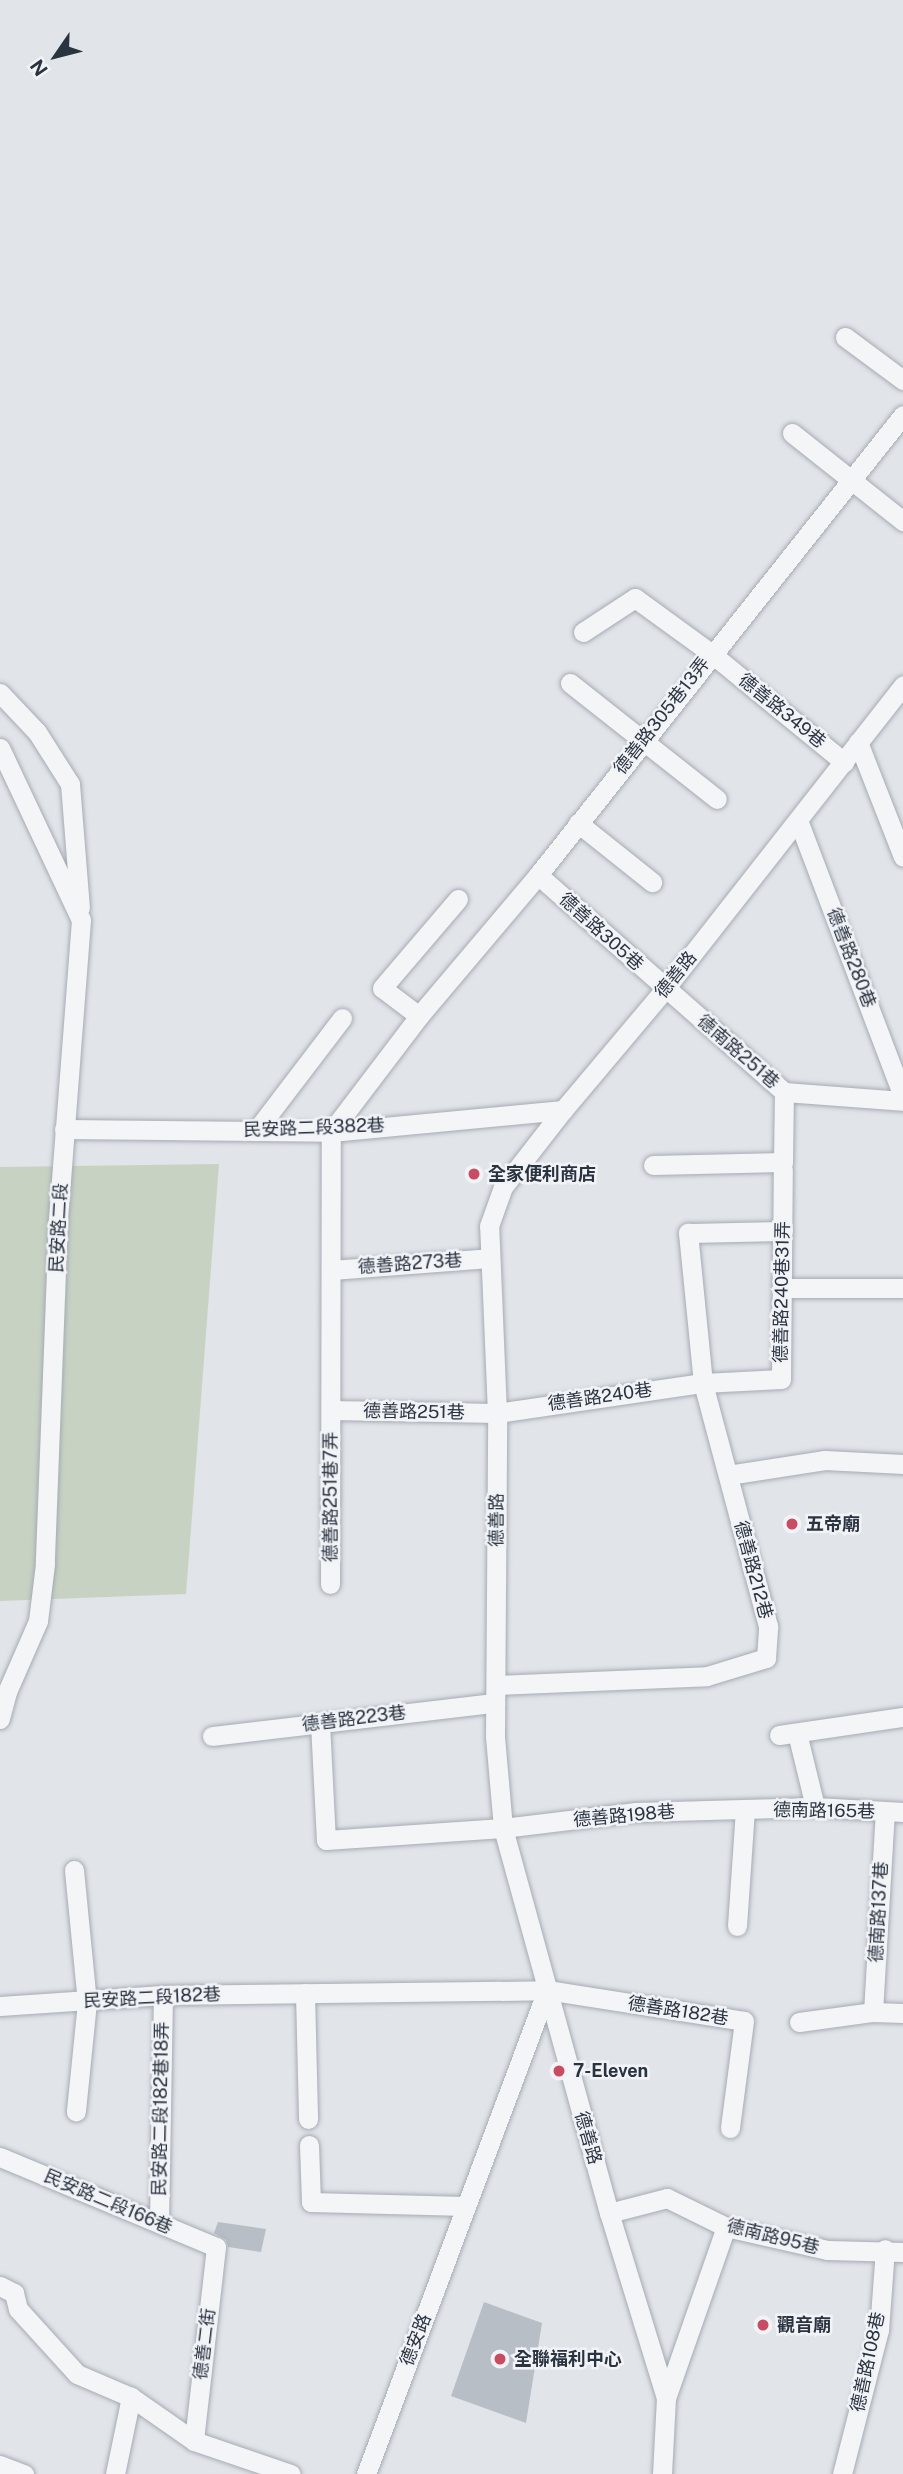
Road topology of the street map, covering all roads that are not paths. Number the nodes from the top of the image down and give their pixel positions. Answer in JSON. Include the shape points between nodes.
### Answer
{"nodes":[{"id":1,"x":845,"y":337,"type":"dead end"},
{"id":2,"x":903,"y":380,"type":"edge"},
{"id":3,"x":903,"y":415,"type":"edge"},
{"id":4,"x":792,"y":433,"type":"dead end"},
{"id":5,"x":851,"y":479,"type":"junction"},
{"id":6,"x":903,"y":521,"type":"edge"},
{"id":7,"x":583,"y":632,"type":"dead end"},
{"id":8,"x":712,"y":654,"type":"junction"},
{"id":9,"x":570,"y":683,"type":"dead end"},
{"id":10,"x":903,"y":685,"type":"edge"},
{"id":11,"x":0,"y":693,"type":"edge"},
{"id":12,"x":643,"y":741,"type":"junction"},
{"id":13,"x":858,"y":742,"type":"junction"},
{"id":14,"x":0,"y":748,"type":"edge"},
{"id":15,"x":844,"y":762,"type":"junction"},
{"id":16,"x":717,"y":799,"type":"dead end"},
{"id":17,"x":799,"y":820,"type":"junction"},
{"id":18,"x":578,"y":823,"type":"junction"},
{"id":19,"x":899,"y":827,"type":"edge"},
{"id":20,"x":903,"y":857,"type":"edge"},
{"id":21,"x":538,"y":875,"type":"junction"},
{"id":22,"x":652,"y":882,"type":"dead end"},
{"id":23,"x":458,"y":899,"type":"dead end"},
{"id":24,"x":81,"y":920,"type":"junction"},
{"id":25,"x":665,"y":989,"type":"junction"},
{"id":26,"x":419,"y":1016,"type":"junction"},
{"id":27,"x":342,"y":1017,"type":"dead end"},
{"id":28,"x":784,"y":1092,"type":"junction"},
{"id":29,"x":903,"y":1099,"type":"edge"},
{"id":30,"x":563,"y":1110,"type":"junction"},
{"id":31,"x":64,"y":1129,"type":"junction"},
{"id":32,"x":256,"y":1131,"type":"junction"},
{"id":33,"x":331,"y":1132,"type":"junction"},
{"id":34,"x":653,"y":1165,"type":"dead end"},
{"id":35,"x":783,"y":1169,"type":"dead end"},
{"id":36,"x":783,"y":1231,"type":"junction"},
{"id":37,"x":490,"y":1258,"type":"junction"},
{"id":38,"x":331,"y":1270,"type":"junction"},
{"id":39,"x":782,"y":1287,"type":"junction"},
{"id":40,"x":903,"y":1288,"type":"edge"},
{"id":41,"x":703,"y":1383,"type":"junction"},
{"id":42,"x":331,"y":1410,"type":"junction"},
{"id":43,"x":497,"y":1413,"type":"junction"},
{"id":44,"x":903,"y":1464,"type":"edge"},
{"id":45,"x":728,"y":1475,"type":"junction"},
{"id":46,"x":330,"y":1584,"type":"dead end"},
{"id":47,"x":496,"y":1694,"type":"junction"},
{"id":48,"x":903,"y":1717,"type":"edge"},
{"id":49,"x":0,"y":1718,"type":"edge"},
{"id":50,"x":320,"y":1723,"type":"junction"},
{"id":51,"x":212,"y":1736,"type":"dead end"},
{"id":52,"x":815,"y":1807,"type":"junction"},
{"id":53,"x":745,"y":1810,"type":"junction"},
{"id":54,"x":894,"y":1812,"type":"edge"},
{"id":55,"x":503,"y":1828,"type":"junction"},
{"id":56,"x":74,"y":1870,"type":"dead end"},
{"id":57,"x":737,"y":1926,"type":"dead end"},
{"id":58,"x":547,"y":1990,"type":"junction"},
{"id":59,"x":305,"y":1993,"type":"junction"},
{"id":60,"x":163,"y":1995,"type":"junction"},
{"id":61,"x":87,"y":2002,"type":"junction"},
{"id":62,"x":0,"y":2006,"type":"edge"},
{"id":63,"x":873,"y":2012,"type":"junction"},
{"id":64,"x":903,"y":2013,"type":"edge"},
{"id":65,"x":799,"y":2022,"type":"dead end"},
{"id":66,"x":76,"y":2111,"type":"dead end"},
{"id":67,"x":308,"y":2119,"type":"dead end"},
{"id":68,"x":730,"y":2129,"type":"dead end"},
{"id":69,"x":309,"y":2145,"type":"dead end"},
{"id":70,"x":0,"y":2157,"type":"edge"},
{"id":71,"x":466,"y":2206,"type":"junction"},
{"id":72,"x":610,"y":2213,"type":"junction"},
{"id":73,"x":159,"y":2223,"type":"junction"},
{"id":74,"x":726,"y":2227,"type":"junction"},
{"id":75,"x":216,"y":2248,"type":"joint"},
{"id":76,"x":894,"y":2250,"type":"edge"},
{"id":77,"x":0,"y":2286,"type":"edge"},
{"id":78,"x":131,"y":2397,"type":"junction"},
{"id":79,"x":666,"y":2398,"type":"junction"},
{"id":80,"x":194,"y":2441,"type":"junction"},
{"id":81,"x":0,"y":2465,"type":"edge"},
{"id":82,"x":24,"y":2474,"type":"edge"},
{"id":83,"x":115,"y":2474,"type":"edge"},
{"id":84,"x":291,"y":2474,"type":"edge"},
{"id":85,"x":366,"y":2474,"type":"edge"},
{"id":86,"x":662,"y":2474,"type":"edge"},
{"id":87,"x":842,"y":2474,"type":"edge"}],
"edges":[{"from":1,"to":2,"type":"street"},
{"from":3,"to":5,"type":"street","name":"德善路305巷13弄"},
{"from":4,"to":5,"type":"street"},
{"from":5,"to":6,"type":"street"},
{"from":5,"to":8,"type":"street","name":"德善路305巷13弄"},
{"from":7,"to":8,"type":"street","name":"德善路349巷","via":[[635,598]]},
{"from":8,"to":12,"type":"street","name":"德善路305巷13弄"},
{"from":8,"to":15,"type":"street","name":"德善路349巷"},
{"from":9,"to":12,"type":"street"},
{"from":10,"to":13,"type":"street","name":"德善路"},
{"from":11,"to":24,"type":"street","via":[[37,732],[70,785]]},
{"from":12,"to":16,"type":"street"},
{"from":12,"to":18,"type":"street","name":"德善路305巷13弄"},
{"from":13,"to":15,"type":"street","name":"德善路"},
{"from":13,"to":19,"type":"street"},
{"from":14,"to":24,"type":"street","name":"民安路二段"},
{"from":15,"to":17,"type":"street","name":"德善路"},
{"from":17,"to":25,"type":"street","name":"德善路"},
{"from":17,"to":29,"type":"street","name":"德善路280巷"},
{"from":18,"to":21,"type":"street","name":"德善路305巷13弄"},
{"from":18,"to":22,"type":"street"},
{"from":19,"to":20,"type":"street"},
{"from":21,"to":25,"type":"street","name":"德善路305巷"},
{"from":21,"to":26,"type":"street","name":"德善路305巷13弄"},
{"from":23,"to":26,"type":"street","via":[[382,988]]},
{"from":24,"to":31,"type":"street","name":"民安路二段"},
{"from":25,"to":28,"type":"street","name":"德南路251巷"},
{"from":25,"to":30,"type":"street","name":"德善路"},
{"from":26,"to":33,"type":"street","name":"德善路305巷13弄"},
{"from":27,"to":32,"type":"street"},
{"from":28,"to":29,"type":"street","name":"德南路251巷"},
{"from":28,"to":34,"type":"street","via":[[783,1162]]},
{"from":30,"to":33,"type":"street","name":"民安路二段382巷"},
{"from":30,"to":37,"type":"street","name":"德善路","via":[[503,1187],[489,1226]]},
{"from":31,"to":32,"type":"street","name":"民安路二段382巷"},
{"from":31,"to":49,"type":"street","name":"民安路二段","via":[[45,1564],[38,1621]]},
{"from":32,"to":33,"type":"street","name":"民安路二段382巷"},
{"from":33,"to":38,"type":"street","name":"德善路251巷7弄"},
{"from":35,"to":36,"type":"street","name":"德善路240巷31弄"},
{"from":36,"to":39,"type":"street","name":"德善路240巷31弄"},
{"from":36,"to":41,"type":"street","name":"德善路212巷","via":[[688,1233]]},
{"from":37,"to":38,"type":"street","name":"德善路273巷"},
{"from":37,"to":43,"type":"street","name":"德善路"},
{"from":38,"to":42,"type":"street","name":"德善路251巷7弄"},
{"from":39,"to":40,"type":"street"},
{"from":39,"to":41,"type":"street","name":"德善路240巷31弄","via":[[781,1379]]},
{"from":41,"to":43,"type":"street","name":"德善路240巷"},
{"from":41,"to":45,"type":"street","name":"德善路212巷"},
{"from":42,"to":43,"type":"street","name":"德善路251巷"},
{"from":42,"to":46,"type":"street","name":"德善路251巷7弄"},
{"from":43,"to":47,"type":"street","name":"德善路"},
{"from":44,"to":45,"type":"street","via":[[825,1460]]},
{"from":45,"to":47,"type":"street","name":"德善路212巷","via":[[768,1626],[766,1658],[707,1676]]},
{"from":47,"to":50,"type":"street","name":"德善路223巷"},
{"from":47,"to":55,"type":"street","name":"德善路"},
{"from":48,"to":52,"type":"street","via":[[788,1734]]},
{"from":50,"to":51,"type":"street","name":"德善路223巷"},
{"from":50,"to":55,"type":"street","name":"德善路198巷","via":[[326,1840]]},
{"from":52,"to":53,"type":"street","name":"德南路165巷"},
{"from":52,"to":54,"type":"street","name":"德南路165巷"},
{"from":53,"to":55,"type":"street","name":"德善路198巷","via":[[636,1812]]},
{"from":53,"to":57,"type":"street"},
{"from":54,"to":63,"type":"street","name":"德南路137巷"},
{"from":55,"to":58,"type":"street","name":"德善路"},
{"from":56,"to":61,"type":"street"},
{"from":58,"to":59,"type":"street","name":"民安路二段182巷"},
{"from":58,"to":68,"type":"street","name":"德善路182巷","via":[[744,2021]]},
{"from":58,"to":71,"type":"street","name":"德安路"},
{"from":58,"to":72,"type":"street","name":"德善路"},
{"from":59,"to":60,"type":"street","name":"民安路二段182巷"},
{"from":59,"to":67,"type":"street"},
{"from":60,"to":61,"type":"street","name":"民安路二段182巷"},
{"from":60,"to":73,"type":"street","name":"民安路二段182巷18弄"},
{"from":61,"to":62,"type":"street","name":"民安路二段182巷"},
{"from":61,"to":66,"type":"street"},
{"from":63,"to":64,"type":"street"},
{"from":63,"to":65,"type":"street"},
{"from":69,"to":71,"type":"street","via":[[311,2202]]},
{"from":70,"to":73,"type":"street","name":"民安路二段166巷"},
{"from":71,"to":85,"type":"street","name":"德安路"},
{"from":72,"to":74,"type":"street","name":"德南路95巷","via":[[667,2198]]},
{"from":72,"to":79,"type":"street","name":"德善路"},
{"from":73,"to":75,"type":"street","name":"民安路二段166巷"},
{"from":74,"to":76,"type":"street","name":"德南路95巷","via":[[827,2250]]},
{"from":74,"to":79,"type":"street"},
{"from":75,"to":80,"type":"street","name":"德善二街"},
{"from":76,"to":87,"type":"street","name":"德善路108巷"},
{"from":77,"to":78,"type":"street","via":[[13,2293],[18,2309],[78,2374]]},
{"from":78,"to":80,"type":"street"},
{"from":78,"to":83,"type":"street"},
{"from":79,"to":86,"type":"street","name":"德善路"},
{"from":80,"to":84,"type":"street"},
{"from":81,"to":82,"type":"street"}]}
